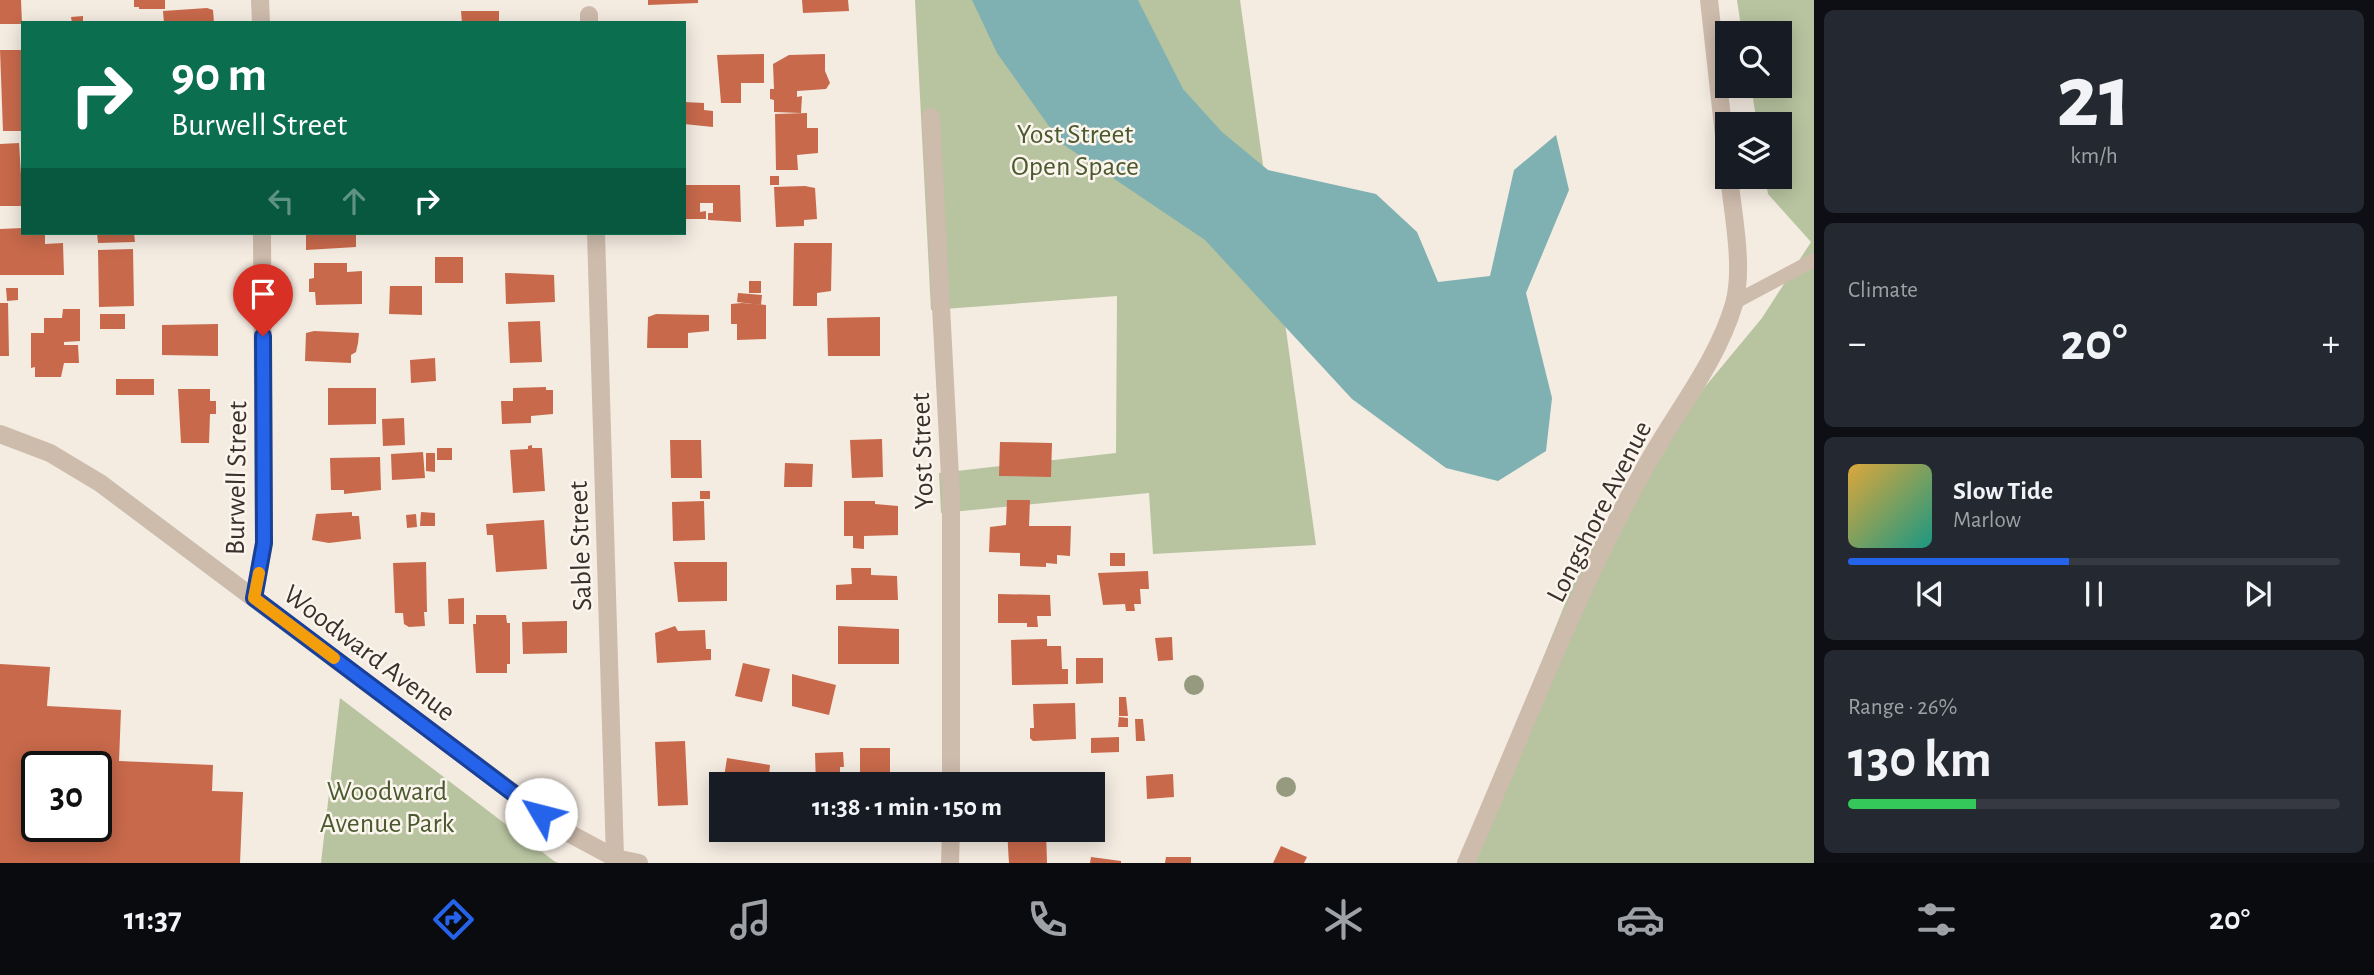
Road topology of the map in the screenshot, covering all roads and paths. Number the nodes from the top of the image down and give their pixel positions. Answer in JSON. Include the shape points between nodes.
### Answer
{"nodes":[{"id":1,"x":260,"y":0,"type":"edge"},
{"id":2,"x":1709,"y":0,"type":"edge"},
{"id":3,"x":261,"y":21,"type":"edge"},
{"id":4,"x":1721,"y":112,"type":"edge"},
{"id":5,"x":931,"y":117,"type":"dead end"},
{"id":6,"x":1730,"y":189,"type":"edge"},
{"id":7,"x":262,"y":235,"type":"edge"},
{"id":8,"x":596,"y":235,"type":"edge"},
{"id":9,"x":1814,"y":260,"type":"edge"},
{"id":10,"x":1735,"y":302,"type":"junction"},
{"id":11,"x":0,"y":434,"type":"edge"},
{"id":12,"x":254,"y":598,"type":"junction"},
{"id":13,"x":951,"y":772,"type":"edge"},
{"id":14,"x":951,"y":842,"type":"edge"},
{"id":15,"x":615,"y":858,"type":"junction"},
{"id":16,"x":639,"y":863,"type":"edge"},
{"id":17,"x":950,"y":863,"type":"edge"},
{"id":18,"x":1466,"y":863,"type":"edge"}],
"edges":[{"from":1,"to":3,"type":"street"},
{"from":2,"to":4,"type":"street"},
{"from":5,"to":13,"type":"street","name":"Yost Street","via":[[951,496]]},
{"from":6,"to":10,"type":"street","name":"Longshore Avenue","via":[[1737,253]]},
{"from":7,"to":12,"type":"street","name":"Burwell Street","via":[[264,543]]},
{"from":8,"to":15,"type":"street","name":"Sable Street"},
{"from":9,"to":10,"type":"lane"},
{"from":10,"to":18,"type":"street","name":"Longshore Avenue","via":[[1709,363],[1643,471],[1590,578]]},
{"from":11,"to":12,"type":"street","name":"Woodward Avenue","via":[[50,453],[100,484]]},
{"from":12,"to":15,"type":"street","name":"Woodward Avenue","via":[[563,830]]},
{"from":14,"to":17,"type":"street"},
{"from":15,"to":16,"type":"street","name":"Woodward Avenue"}]}
